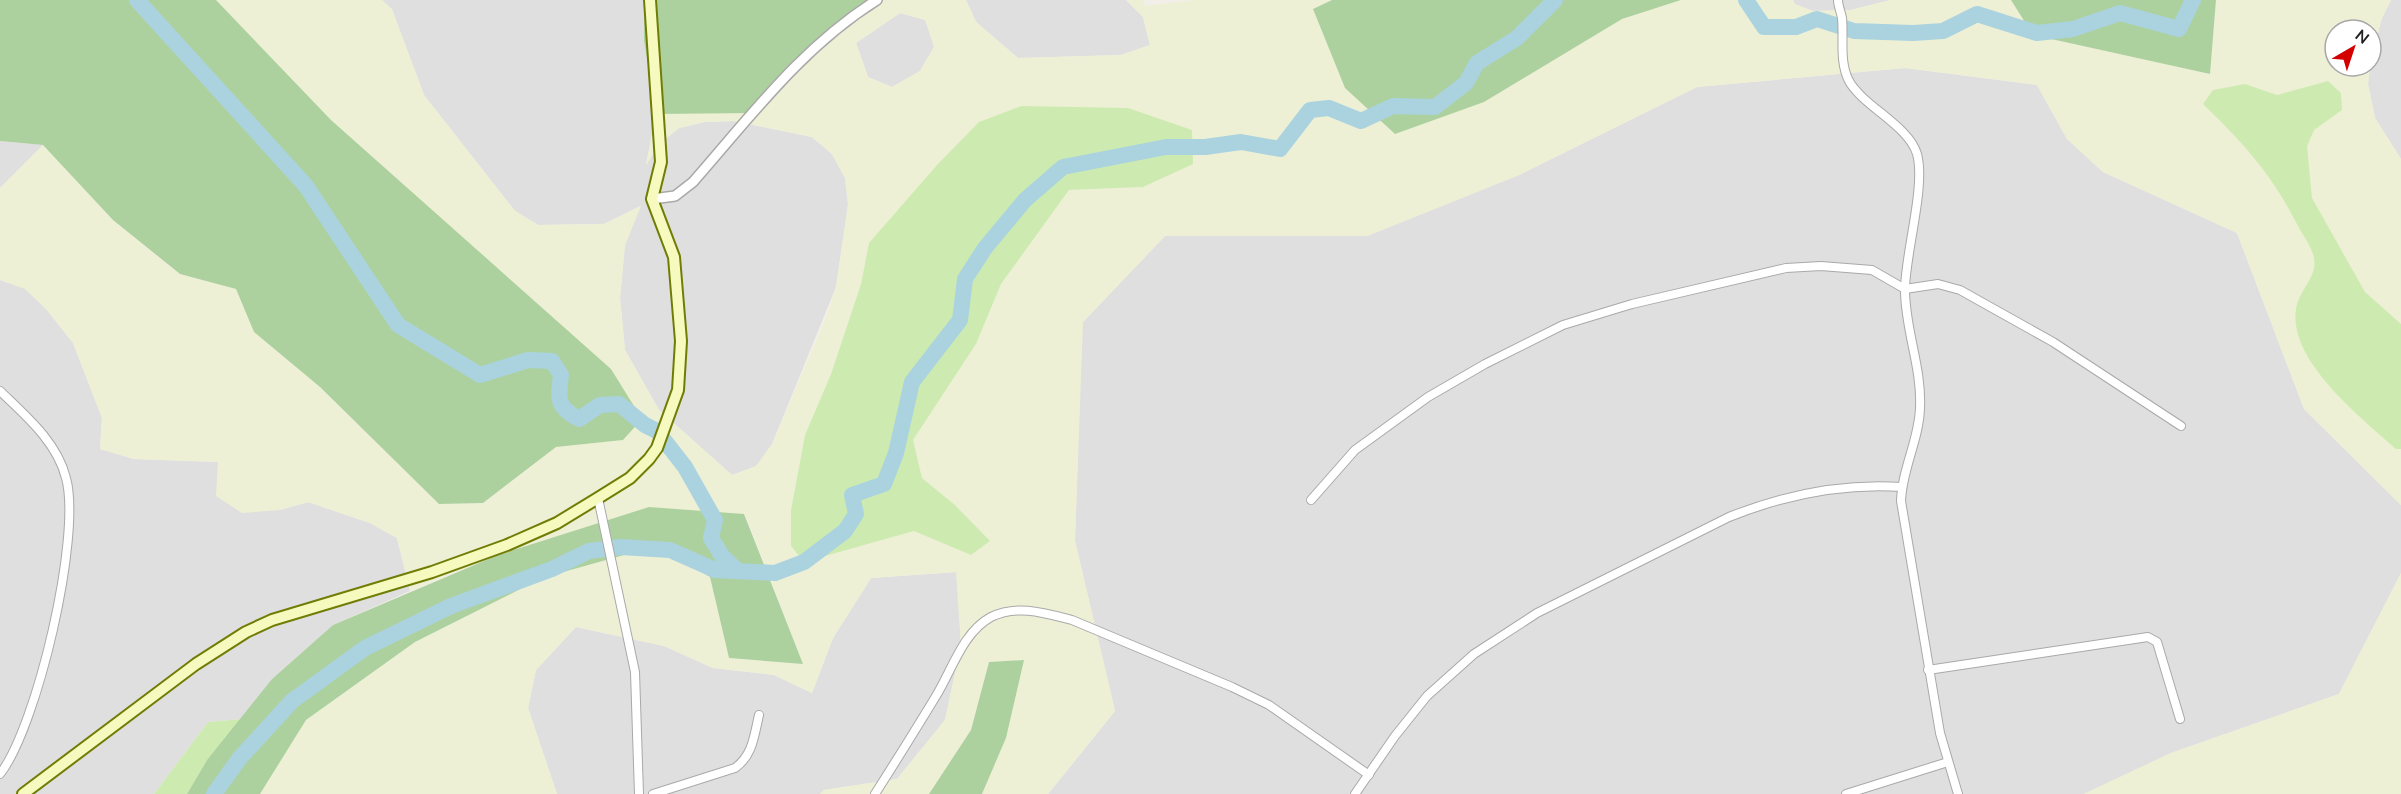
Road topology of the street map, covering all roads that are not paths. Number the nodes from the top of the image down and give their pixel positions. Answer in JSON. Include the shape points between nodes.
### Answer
{"nodes":[{"id":1,"x":650,"y":0,"type":"edge"},
{"id":2,"x":877,"y":0,"type":"edge"},
{"id":3,"x":1838,"y":0,"type":"edge"},
{"id":4,"x":652,"y":199,"type":"junction"},
{"id":5,"x":1905,"y":290,"type":"junction"},
{"id":6,"x":0,"y":391,"type":"edge"},
{"id":7,"x":2181,"y":426,"type":"dead end"},
{"id":8,"x":1902,"y":487,"type":"junction"},
{"id":9,"x":598,"y":498,"type":"junction"},
{"id":10,"x":1311,"y":500,"type":"dead end"},
{"id":11,"x":1928,"y":670,"type":"junction"},
{"id":12,"x":759,"y":715,"type":"dead end"},
{"id":13,"x":2180,"y":719,"type":"dead end"},
{"id":14,"x":1948,"y":762,"type":"junction"},
{"id":15,"x":0,"y":774,"type":"edge"},
{"id":16,"x":1369,"y":775,"type":"junction"},
{"id":17,"x":22,"y":794,"type":"edge"},
{"id":18,"x":639,"y":794,"type":"edge"},
{"id":19,"x":654,"y":794,"type":"edge"},
{"id":20,"x":875,"y":794,"type":"edge"},
{"id":21,"x":1355,"y":794,"type":"edge"},
{"id":22,"x":1846,"y":794,"type":"edge"},
{"id":23,"x":1958,"y":794,"type":"edge"}],
"edges":[{"from":1,"to":4,"type":"main road","via":[[661,162]]},
{"from":2,"to":4,"type":"street","via":[[823,38],[791,69],[693,182],[675,196]]},
{"from":3,"to":5,"type":"street","via":[[1849,81],[1903,135],[1917,155],[1918,178]]},
{"from":4,"to":9,"type":"main road","via":[[674,257],[681,341],[678,390],[657,448],[630,478]]},
{"from":5,"to":7,"type":"street","via":[[1938,284],[1985,302]]},
{"from":5,"to":8,"type":"street","via":[[1920,406],[1918,430]]},
{"from":5,"to":10,"type":"street","via":[[1872,270],[1786,268],[1632,304],[1563,325],[1428,396],[1355,450]]},
{"from":6,"to":15,"type":"street","via":[[56,453],[66,476],[69,512],[48,655],[25,725]]},
{"from":8,"to":11,"type":"street"},
{"from":8,"to":16,"type":"street","via":[[1866,485],[1760,505],[1537,613],[1500,634],[1452,671],[1408,720]]},
{"from":9,"to":17,"type":"main road","via":[[557,523],[507,545],[259,626],[196,664]]},
{"from":9,"to":18,"type":"street","via":[[635,672]]},
{"from":11,"to":13,"type":"street","via":[[2148,637],[2157,642]]},
{"from":11,"to":14,"type":"street"},
{"from":12,"to":19,"type":"street","via":[[746,760],[735,768]]},
{"from":14,"to":22,"type":"street"},
{"from":14,"to":23,"type":"street"},
{"from":16,"to":20,"type":"street","via":[[1269,705],[1232,687],[1072,620],[1014,610],[991,617],[976,628]]},
{"from":16,"to":21,"type":"street"}]}
